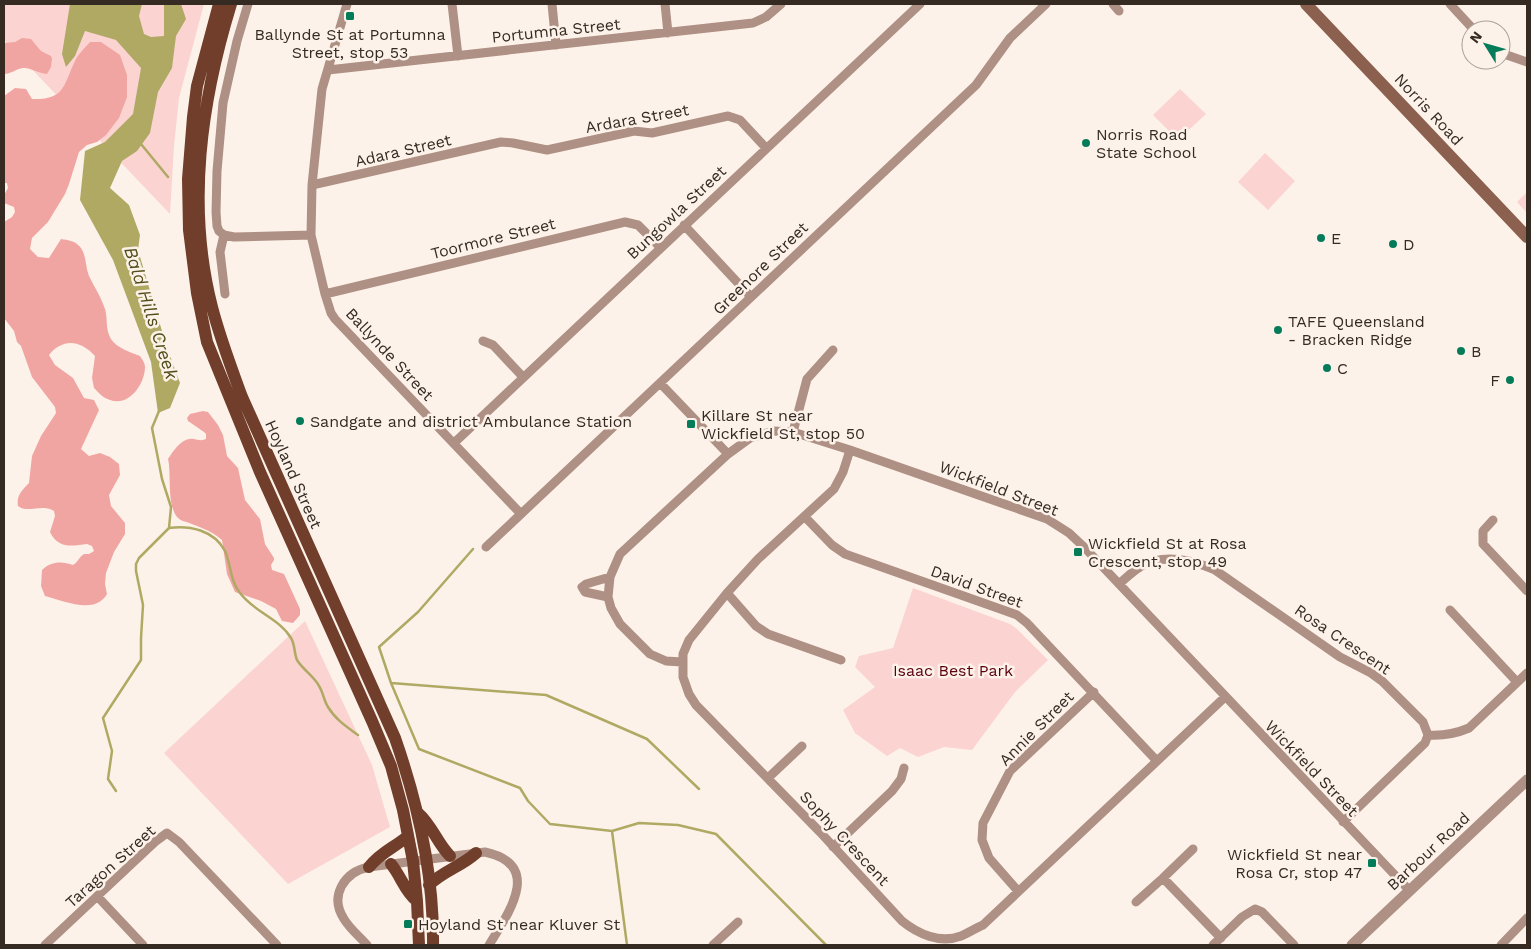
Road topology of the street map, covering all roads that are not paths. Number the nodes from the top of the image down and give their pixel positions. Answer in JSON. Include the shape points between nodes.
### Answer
{"nodes":[{"id":1,"x":219,"y":4,"type":"edge"},
{"id":2,"x":231,"y":4,"type":"edge"},
{"id":3,"x":248,"y":4,"type":"edge"},
{"id":4,"x":347,"y":4,"type":"edge"},
{"id":5,"x":452,"y":4,"type":"edge"},
{"id":6,"x":552,"y":4,"type":"edge"},
{"id":7,"x":665,"y":4,"type":"edge"},
{"id":8,"x":781,"y":4,"type":"edge"},
{"id":9,"x":920,"y":4,"type":"edge"},
{"id":10,"x":1046,"y":4,"type":"edge"},
{"id":11,"x":1306,"y":4,"type":"edge"},
{"id":12,"x":1450,"y":4,"type":"edge"},
{"id":13,"x":1465,"y":20,"type":"edge"},
{"id":14,"x":668,"y":33,"type":"junction"},
{"id":15,"x":556,"y":45,"type":"junction"},
{"id":16,"x":458,"y":56,"type":"junction"},
{"id":17,"x":1511,"y":56,"type":"edge"},
{"id":18,"x":1527,"y":62,"type":"edge"},
{"id":19,"x":328,"y":70,"type":"junction"},
{"id":20,"x":501,"y":142,"type":"joint"},
{"id":21,"x":766,"y":148,"type":"junction"},
{"id":22,"x":312,"y":185,"type":"junction"},
{"id":23,"x":684,"y":225,"type":"junction"},
{"id":24,"x":224,"y":235,"type":"junction"},
{"id":25,"x":310,"y":236,"type":"junction"},
{"id":26,"x":1527,"y":237,"type":"edge"},
{"id":27,"x":660,"y":247,"type":"junction"},
{"id":28,"x":225,"y":294,"type":"dead end"},
{"id":29,"x":325,"y":294,"type":"junction"},
{"id":30,"x":751,"y":297,"type":"junction"},
{"id":31,"x":483,"y":341,"type":"dead end"},
{"id":32,"x":833,"y":350,"type":"dead end"},
{"id":33,"x":523,"y":377,"type":"junction"},
{"id":34,"x":660,"y":383,"type":"junction"},
{"id":35,"x":793,"y":432,"type":"junction"},
{"id":36,"x":454,"y":443,"type":"junction"},
{"id":37,"x":850,"y":450,"type":"junction"},
{"id":38,"x":728,"y":454,"type":"junction"},
{"id":39,"x":521,"y":514,"type":"junction"},
{"id":40,"x":805,"y":517,"type":"junction"},
{"id":41,"x":1493,"y":520,"type":"dead end"},
{"id":42,"x":486,"y":546,"type":"dead end"},
{"id":43,"x":610,"y":577,"type":"junction"},
{"id":44,"x":1119,"y":584,"type":"junction"},
{"id":45,"x":1527,"y":591,"type":"edge"},
{"id":46,"x":726,"y":593,"type":"junction"},
{"id":47,"x":608,"y":597,"type":"junction"},
{"id":48,"x":1450,"y":610,"type":"dead end"},
{"id":49,"x":841,"y":660,"type":"dead end"},
{"id":50,"x":682,"y":662,"type":"junction"},
{"id":51,"x":1527,"y":673,"type":"edge"},
{"id":52,"x":1518,"y":682,"type":"junction"},
{"id":53,"x":1094,"y":692,"type":"junction"},
{"id":54,"x":1225,"y":697,"type":"junction"},
{"id":55,"x":1428,"y":734,"type":"junction"},
{"id":56,"x":802,"y":746,"type":"dead end"},
{"id":57,"x":1157,"y":761,"type":"junction"},
{"id":58,"x":904,"y":768,"type":"dead end"},
{"id":59,"x":768,"y":778,"type":"junction"},
{"id":60,"x":1527,"y":780,"type":"edge"},
{"id":61,"x":418,"y":813,"type":"junction"},
{"id":62,"x":1343,"y":822,"type":"junction"},
{"id":63,"x":408,"y":836,"type":"junction"},
{"id":64,"x":833,"y":847,"type":"junction"},
{"id":65,"x":1194,"y":849,"type":"dead end"},
{"id":66,"x":476,"y":853,"type":"junction"},
{"id":67,"x":450,"y":856,"type":"junction"},
{"id":68,"x":426,"y":859,"type":"junction"},
{"id":69,"x":413,"y":861,"type":"junction"},
{"id":70,"x":391,"y":864,"type":"junction"},
{"id":71,"x":369,"y":867,"type":"junction"},
{"id":72,"x":1163,"y":878,"type":"junction"},
{"id":73,"x":429,"y":885,"type":"junction"},
{"id":74,"x":1018,"y":891,"type":"junction"},
{"id":75,"x":1410,"y":891,"type":"junction"},
{"id":76,"x":97,"y":896,"type":"junction"},
{"id":77,"x":417,"y":902,"type":"junction"},
{"id":78,"x":1136,"y":902,"type":"dead end"},
{"id":79,"x":1527,"y":918,"type":"edge"},
{"id":80,"x":738,"y":922,"type":"dead end"},
{"id":81,"x":1221,"y":938,"type":"junction"},
{"id":82,"x":945,"y":942,"type":"edge"},
{"id":83,"x":45,"y":945,"type":"edge"},
{"id":84,"x":143,"y":945,"type":"edge"},
{"id":85,"x":277,"y":945,"type":"edge"},
{"id":86,"x":367,"y":945,"type":"edge"},
{"id":87,"x":419,"y":945,"type":"edge"},
{"id":88,"x":433,"y":945,"type":"edge"},
{"id":89,"x":489,"y":945,"type":"edge"},
{"id":90,"x":713,"y":945,"type":"edge"},
{"id":91,"x":1213,"y":945,"type":"edge"},
{"id":92,"x":1294,"y":945,"type":"edge"},
{"id":93,"x":1352,"y":945,"type":"edge"},
{"id":94,"x":1501,"y":945,"type":"edge"}],
"edges":[{"from":1,"to":63,"type":"main road","name":"Hoyland Street","via":[[197,86],[188,178],[189,230],[197,293],[208,342],[260,472],[391,766]]},
{"from":2,"to":61,"type":"main road","name":"Hoyland Street","via":[[207,96],[200,156],[201,238],[212,306],[242,397],[395,738]]},
{"from":3,"to":24,"type":"street","via":[[223,103],[216,212],[217,226]]},
{"from":4,"to":19,"type":"street","name":"Ballynde Street"},
{"from":5,"to":16,"type":"street"},
{"from":6,"to":15,"type":"street"},
{"from":7,"to":14,"type":"street"},
{"from":8,"to":14,"type":"street","name":"Portumna Street","via":[[753,23]]},
{"from":9,"to":21,"type":"street","name":"Bungowla Street"},
{"from":10,"to":30,"type":"street","name":"Greenore Street","via":[[1010,38],[976,85]]},
{"from":11,"to":26,"type":"main road","name":"Norris Road"},
{"from":12,"to":13,"type":"street"},
{"from":14,"to":15,"type":"street","name":"Portumna Street"},
{"from":15,"to":16,"type":"street","name":"Portumna Street"},
{"from":16,"to":19,"type":"street","name":"Portumna Street"},
{"from":17,"to":18,"type":"street"},
{"from":19,"to":22,"type":"street","name":"Ballynde Street","via":[[322,89]]},
{"from":20,"to":21,"type":"street","name":"Ardara Street","via":[[547,150],[634,131],[652,133],[728,116],[740,120]]},
{"from":20,"to":22,"type":"street","name":"Adara Street"},
{"from":21,"to":23,"type":"street","name":"Bungowla Street"},
{"from":22,"to":25,"type":"street","name":"Ballynde Street"},
{"from":23,"to":27,"type":"street","name":"Bungowla Street"},
{"from":23,"to":30,"type":"street"},
{"from":24,"to":25,"type":"street"},
{"from":24,"to":28,"type":"street","via":[[220,252]]},
{"from":25,"to":29,"type":"street","name":"Ballynde Street"},
{"from":27,"to":29,"type":"street","name":"Toormore Street","via":[[638,225],[625,222]]},
{"from":27,"to":33,"type":"street","name":"Bungowla Street"},
{"from":29,"to":36,"type":"street","name":"Ballynde Street","via":[[335,319]]},
{"from":30,"to":34,"type":"street","name":"Greenore Street"},
{"from":31,"to":33,"type":"street","via":[[493,346]]},
{"from":32,"to":35,"type":"street","via":[[807,379]]},
{"from":33,"to":36,"type":"street","name":"Bungowla Street"},
{"from":34,"to":38,"type":"street"},
{"from":34,"to":39,"type":"street","name":"Greenore Street"},
{"from":35,"to":37,"type":"street","name":"Wickfield Street"},
{"from":35,"to":38,"type":"street","name":"Wickfield Street","via":[[773,431],[750,438]]},
{"from":36,"to":39,"type":"street","name":"Ballynde Street"},
{"from":37,"to":40,"type":"street","name":"Sophy Crescent","via":[[844,472],[834,489]]},
{"from":37,"to":44,"type":"street","name":"Wickfield Street","via":[[1046,519],[1069,533]]},
{"from":38,"to":43,"type":"street","name":"Wickfield Street","via":[[620,554]]},
{"from":39,"to":42,"type":"street","name":"Greenore Street"},
{"from":40,"to":46,"type":"street","name":"Sophy Crescent"},
{"from":40,"to":53,"type":"street","name":"David Street","via":[[845,554],[1017,615]]},
{"from":41,"to":45,"type":"street","via":[[1483,531],[1483,544]]},
{"from":43,"to":47,"type":"street","name":"Wickfield Street"},
{"from":43,"to":47,"type":"street","via":[[582,587],[585,592]]},
{"from":44,"to":54,"type":"street","name":"Wickfield Street"},
{"from":44,"to":55,"type":"street","name":"Rosa Crescent","via":[[1140,566],[1171,558],[1215,570],[1340,657],[1371,672],[1423,722]]},
{"from":46,"to":49,"type":"street","via":[[756,626],[768,634]]},
{"from":46,"to":50,"type":"street","name":"Sophy Crescent","via":[[689,640]]},
{"from":47,"to":50,"type":"street","name":"Wickfield Street","via":[[620,624],[650,654],[666,661]]},
{"from":48,"to":52,"type":"street"},
{"from":50,"to":59,"type":"street","name":"Sophy Crescent","via":[[685,682],[696,705]]},
{"from":51,"to":52,"type":"street"},
{"from":52,"to":55,"type":"street","via":[[1469,728],[1442,736]]},
{"from":53,"to":57,"type":"street","name":"David Street"},
{"from":53,"to":74,"type":"street","name":"Annie Street","via":[[1010,771],[983,823],[982,840],[989,858]]},
{"from":54,"to":57,"type":"street","name":"Sophy Crescent"},
{"from":54,"to":62,"type":"street","name":"Wickfield Street"},
{"from":55,"to":62,"type":"street","via":[[1425,743]]},
{"from":56,"to":59,"type":"street"},
{"from":57,"to":74,"type":"street","name":"Sophy Crescent"},
{"from":58,"to":64,"type":"street","via":[[892,791]]},
{"from":59,"to":64,"type":"street","name":"Sophy Crescent"},
{"from":60,"to":75,"type":"street","name":"Barbour Road"},
{"from":61,"to":67,"type":"main road","via":[[427,820]]},
{"from":61,"to":68,"type":"main road","name":"Hoyland Street"},
{"from":62,"to":75,"type":"street","name":"Wickfield Street"},
{"from":63,"to":69,"type":"main road","name":"Hoyland Street"},
{"from":63,"to":71,"type":"main road","via":[[378,855]]},
{"from":64,"to":82,"type":"street","name":"Sophy Crescent","via":[[902,921],[914,931]]},
{"from":65,"to":72,"type":"street"},
{"from":66,"to":67,"type":"street"},
{"from":66,"to":73,"type":"main road"},
{"from":66,"to":89,"type":"street","via":[[499,856],[510,865],[517,878],[513,904]]},
{"from":67,"to":68,"type":"street"},
{"from":68,"to":69,"type":"street"},
{"from":68,"to":73,"type":"main road","name":"Hoyland Street"},
{"from":69,"to":70,"type":"street"},
{"from":69,"to":77,"type":"main road","name":"Hoyland Street"},
{"from":70,"to":71,"type":"street"},
{"from":70,"to":77,"type":"main road"},
{"from":71,"to":86,"type":"street","via":[[357,870],[346,879],[341,886],[338,903],[343,918]]},
{"from":72,"to":78,"type":"street"},
{"from":72,"to":81,"type":"street"},
{"from":73,"to":88,"type":"main road","name":"Hoyland Street"},
{"from":74,"to":82,"type":"street","name":"Sophy Crescent","via":[[982,925]]},
{"from":75,"to":93,"type":"street","name":"Barbour Road"},
{"from":76,"to":83,"type":"street","name":"Taragon Street"},
{"from":76,"to":84,"type":"street"},
{"from":76,"to":85,"type":"street","name":"Taragon Street","via":[[156,841],[169,834]]},
{"from":77,"to":87,"type":"main road","name":"Hoyland Street"},
{"from":79,"to":94,"type":"street"},
{"from":80,"to":90,"type":"street"},
{"from":81,"to":91,"type":"street"},
{"from":81,"to":92,"type":"street","via":[[1255,909],[1262,912]]}]}
